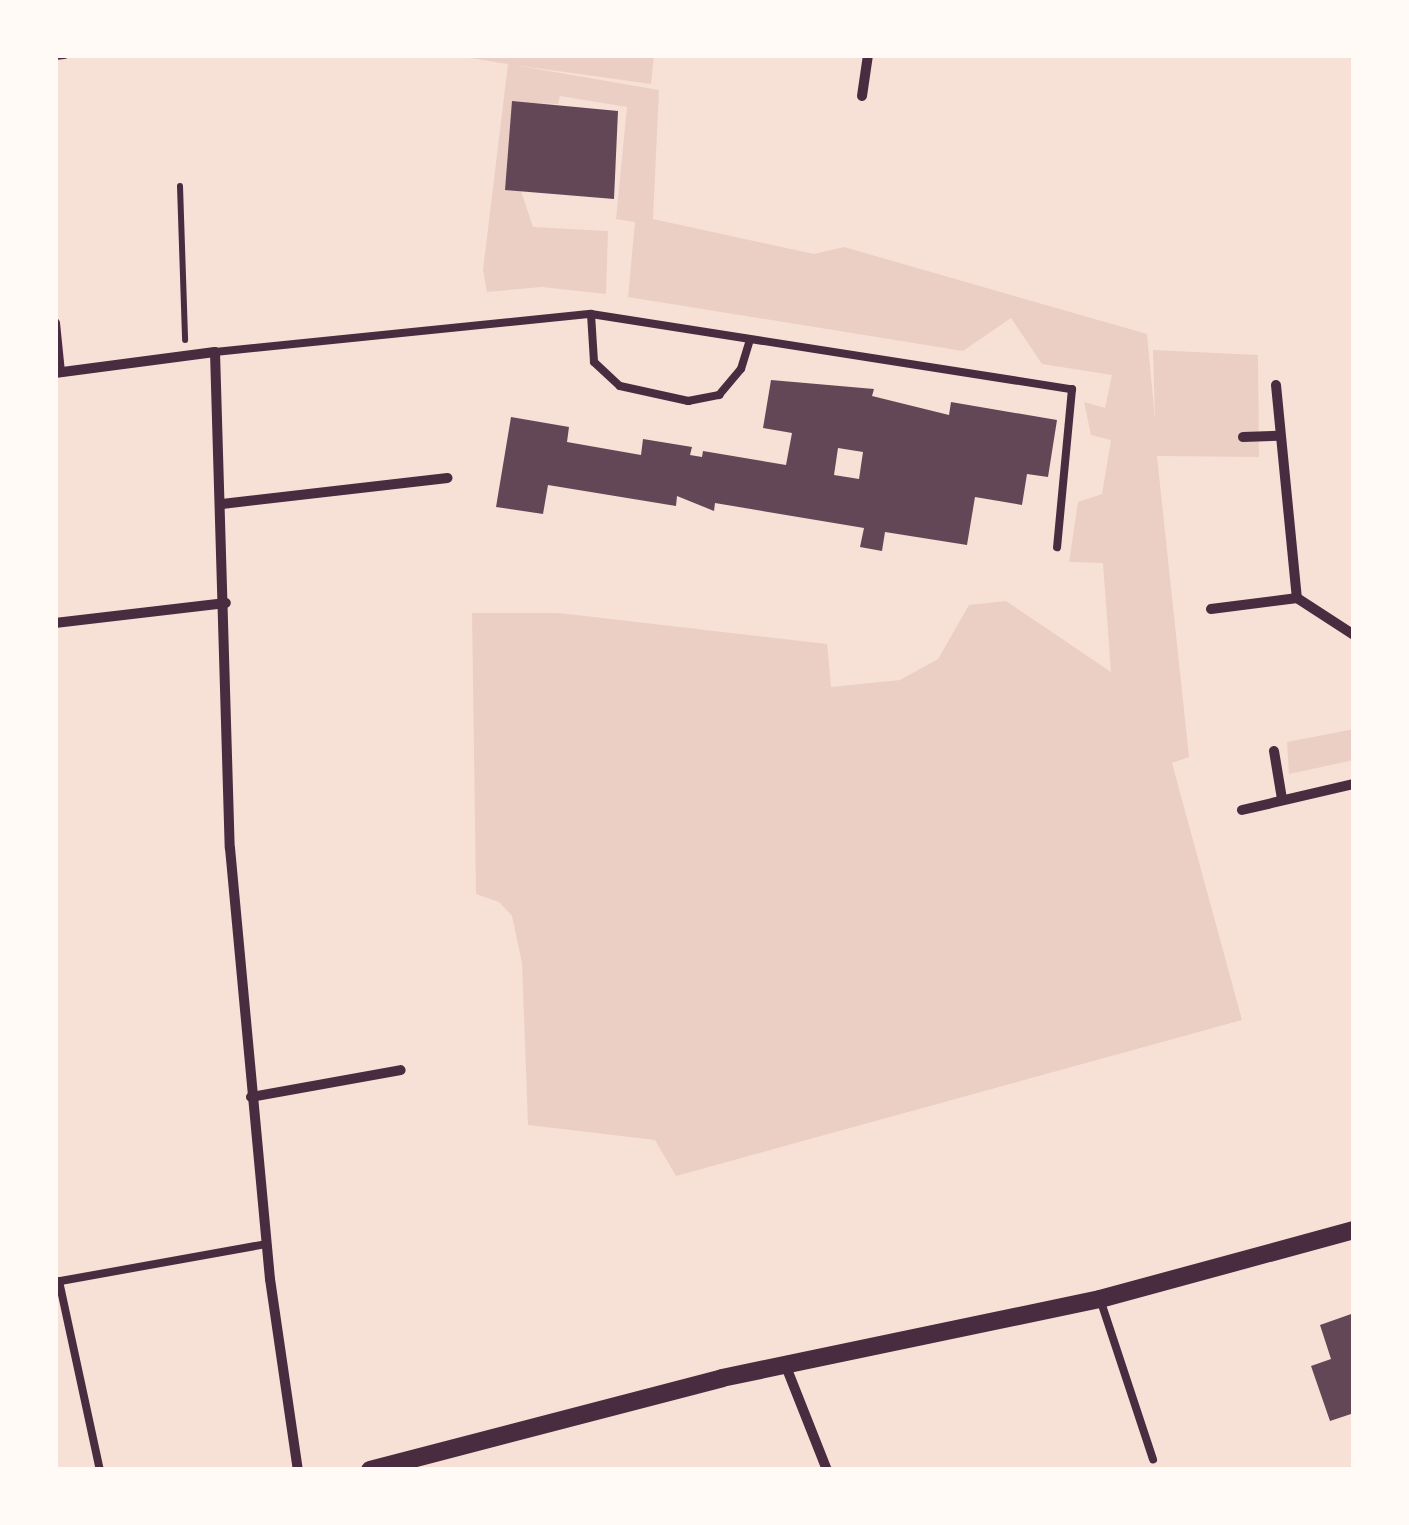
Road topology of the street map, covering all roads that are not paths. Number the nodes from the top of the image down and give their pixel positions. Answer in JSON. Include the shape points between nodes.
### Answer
{"nodes":[{"id":1,"x":64,"y":55,"type":"edge"},
{"id":2,"x":868,"y":55,"type":"edge"},
{"id":3,"x":55,"y":56,"type":"edge"},
{"id":4,"x":862,"y":96,"type":"dead end"},
{"id":5,"x":592,"y":314,"type":"junction"},
{"id":6,"x":55,"y":323,"type":"edge"},
{"id":7,"x":750,"y":338,"type":"junction"},
{"id":8,"x":215,"y":352,"type":"junction"},
{"id":9,"x":58,"y":372,"type":"edge"},
{"id":10,"x":1276,"y":385,"type":"dead end"},
{"id":11,"x":1279,"y":436,"type":"junction"},
{"id":12,"x":1243,"y":438,"type":"dead end"},
{"id":13,"x":448,"y":478,"type":"dead end"},
{"id":14,"x":222,"y":504,"type":"junction"},
{"id":15,"x":1056,"y":547,"type":"dead end"},
{"id":16,"x":1296,"y":598,"type":"junction"},
{"id":17,"x":226,"y":603,"type":"junction"},
{"id":18,"x":1211,"y":609,"type":"dead end"},
{"id":19,"x":55,"y":622,"type":"edge"},
{"id":20,"x":1354,"y":635,"type":"edge"},
{"id":21,"x":1274,"y":750,"type":"dead end"},
{"id":22,"x":1354,"y":784,"type":"edge"},
{"id":23,"x":1282,"y":799,"type":"junction"},
{"id":24,"x":1242,"y":810,"type":"dead end"},
{"id":25,"x":402,"y":1070,"type":"dead end"},
{"id":26,"x":251,"y":1097,"type":"junction"},
{"id":27,"x":1354,"y":1230,"type":"edge"},
{"id":28,"x":266,"y":1244,"type":"junction"},
{"id":29,"x":57,"y":1281,"type":"edge"},
{"id":30,"x":1100,"y":1299,"type":"junction"},
{"id":31,"x":785,"y":1364,"type":"junction"},
{"id":32,"x":1153,"y":1459,"type":"dead end"},
{"id":33,"x":100,"y":1470,"type":"edge"},
{"id":34,"x":298,"y":1470,"type":"edge"},
{"id":35,"x":370,"y":1470,"type":"edge"},
{"id":36,"x":827,"y":1470,"type":"edge"}],
"edges":[{"from":1,"to":3,"type":"lane"},
{"from":2,"to":4,"type":"street"},
{"from":5,"to":7,"type":"lane"},
{"from":5,"to":7,"type":"lane","via":[[594,362],[620,386],[688,401],[719,396],[741,369]]},
{"from":5,"to":8,"type":"lane"},
{"from":6,"to":9,"type":"street"},
{"from":7,"to":15,"type":"lane","via":[[1072,389]]},
{"from":8,"to":9,"type":"street"},
{"from":8,"to":14,"type":"street"},
{"from":10,"to":11,"type":"street"},
{"from":11,"to":12,"type":"street"},
{"from":11,"to":16,"type":"street"},
{"from":13,"to":14,"type":"street"},
{"from":14,"to":17,"type":"street"},
{"from":16,"to":18,"type":"street"},
{"from":16,"to":20,"type":"street"},
{"from":17,"to":19,"type":"street"},
{"from":17,"to":26,"type":"street","via":[[230,848]]},
{"from":21,"to":23,"type":"street"},
{"from":22,"to":23,"type":"street"},
{"from":23,"to":24,"type":"street"},
{"from":25,"to":26,"type":"street"},
{"from":26,"to":28,"type":"street"},
{"from":27,"to":30,"type":"street"},
{"from":28,"to":29,"type":"lane"},
{"from":28,"to":34,"type":"street"},
{"from":29,"to":33,"type":"lane"},
{"from":30,"to":31,"type":"street"},
{"from":30,"to":32,"type":"lane"},
{"from":31,"to":35,"type":"street"},
{"from":31,"to":36,"type":"street"}]}
